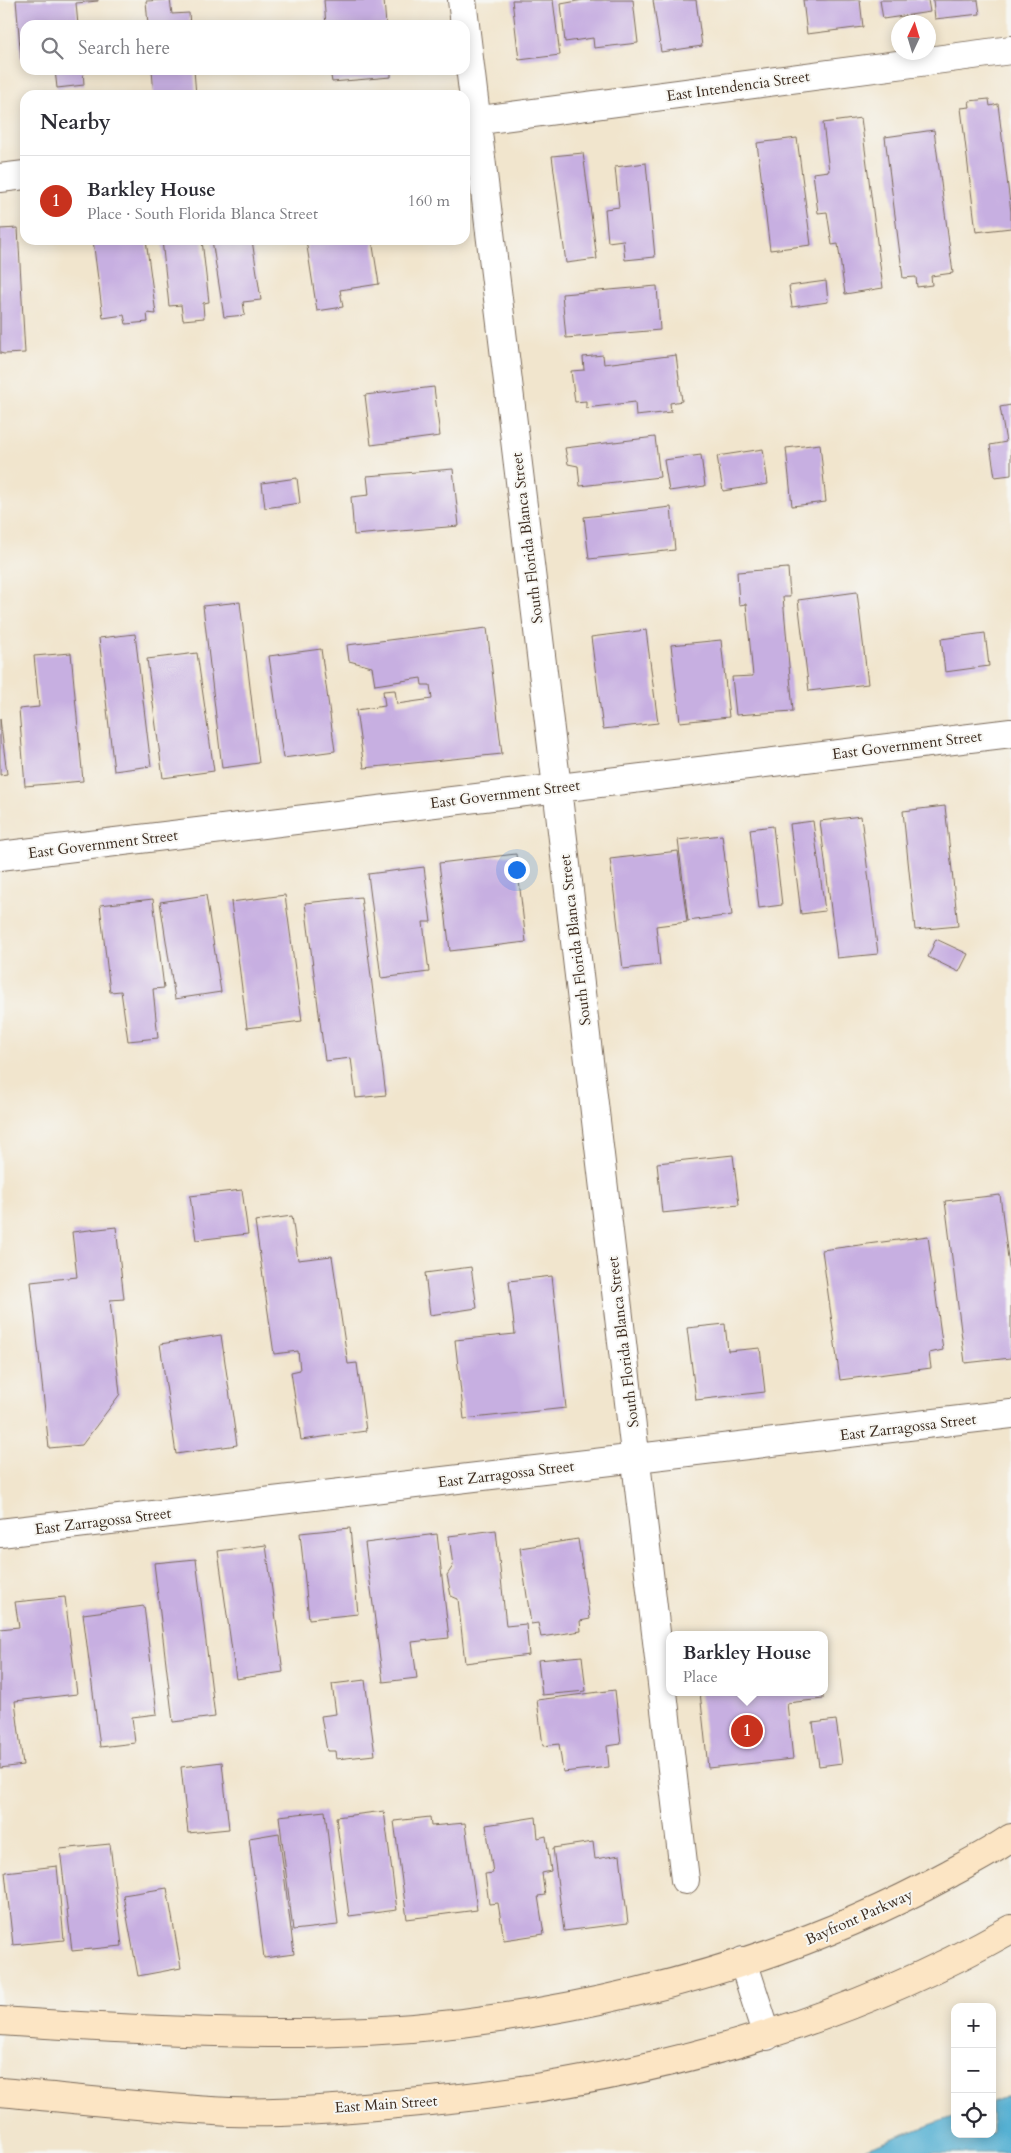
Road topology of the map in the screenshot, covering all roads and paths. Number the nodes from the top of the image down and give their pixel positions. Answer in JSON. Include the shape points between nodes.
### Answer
{"nodes":[{"id":1,"x":462,"y":0,"type":"edge"},
{"id":2,"x":463,"y":20,"type":"edge"},
{"id":3,"x":1011,"y":50,"type":"edge"},
{"id":4,"x":468,"y":75,"type":"edge"},
{"id":5,"x":469,"y":90,"type":"edge"},
{"id":6,"x":470,"y":108,"type":"edge"},
{"id":7,"x":471,"y":122,"type":"edge"},
{"id":8,"x":20,"y":176,"type":"edge"},
{"id":9,"x":0,"y":178,"type":"edge"},
{"id":10,"x":1011,"y":733,"type":"edge"},
{"id":11,"x":557,"y":788,"type":"junction"},
{"id":12,"x":0,"y":856,"type":"edge"},
{"id":13,"x":1011,"y":1414,"type":"edge"},
{"id":14,"x":637,"y":1459,"type":"junction"},
{"id":15,"x":0,"y":1533,"type":"edge"},
{"id":16,"x":1011,"y":1838,"type":"edge"},
{"id":17,"x":685,"y":1880,"type":"dead end"},
{"id":18,"x":1011,"y":1929,"type":"edge"},
{"id":19,"x":743,"y":1961,"type":"junction"},
{"id":20,"x":0,"y":2021,"type":"edge"},
{"id":21,"x":767,"y":2036,"type":"junction"},
{"id":22,"x":0,"y":2092,"type":"edge"}],
"edges":[{"from":1,"to":2,"type":"street","name":"South Florida Blanca Street"},
{"from":3,"to":7,"type":"street","name":"East Intendencia Street"},
{"from":4,"to":5,"type":"street","name":"South Florida Blanca Street"},
{"from":6,"to":7,"type":"street","name":"South Florida Blanca Street"},
{"from":7,"to":11,"type":"street","name":"South Florida Blanca Street"},
{"from":8,"to":9,"type":"street"},
{"from":10,"to":11,"type":"street","name":"East Government Street"},
{"from":11,"to":12,"type":"street","name":"East Government Street"},
{"from":11,"to":14,"type":"street","name":"South Florida Blanca Street"},
{"from":13,"to":14,"type":"street","name":"East Zarragossa Street"},
{"from":14,"to":15,"type":"street","name":"East Zarragossa Street"},
{"from":14,"to":17,"type":"street","name":"South Florida Blanca Street"},
{"from":16,"to":19,"type":"main road","name":"Bayfront Parkway","via":[[902,1900],[816,1937]]},
{"from":18,"to":21,"type":"main road","via":[[906,1984]]},
{"from":19,"to":20,"type":"main road","name":"Bayfront Parkway","via":[[635,1992],[533,2012],[420,2027],[283,2032],[132,2029]]},
{"from":19,"to":21,"type":"street"},
{"from":21,"to":22,"type":"main road","name":"East Main Street","via":[[703,2054],[577,2081],[508,2093],[368,2107],[231,2112]]}]}
